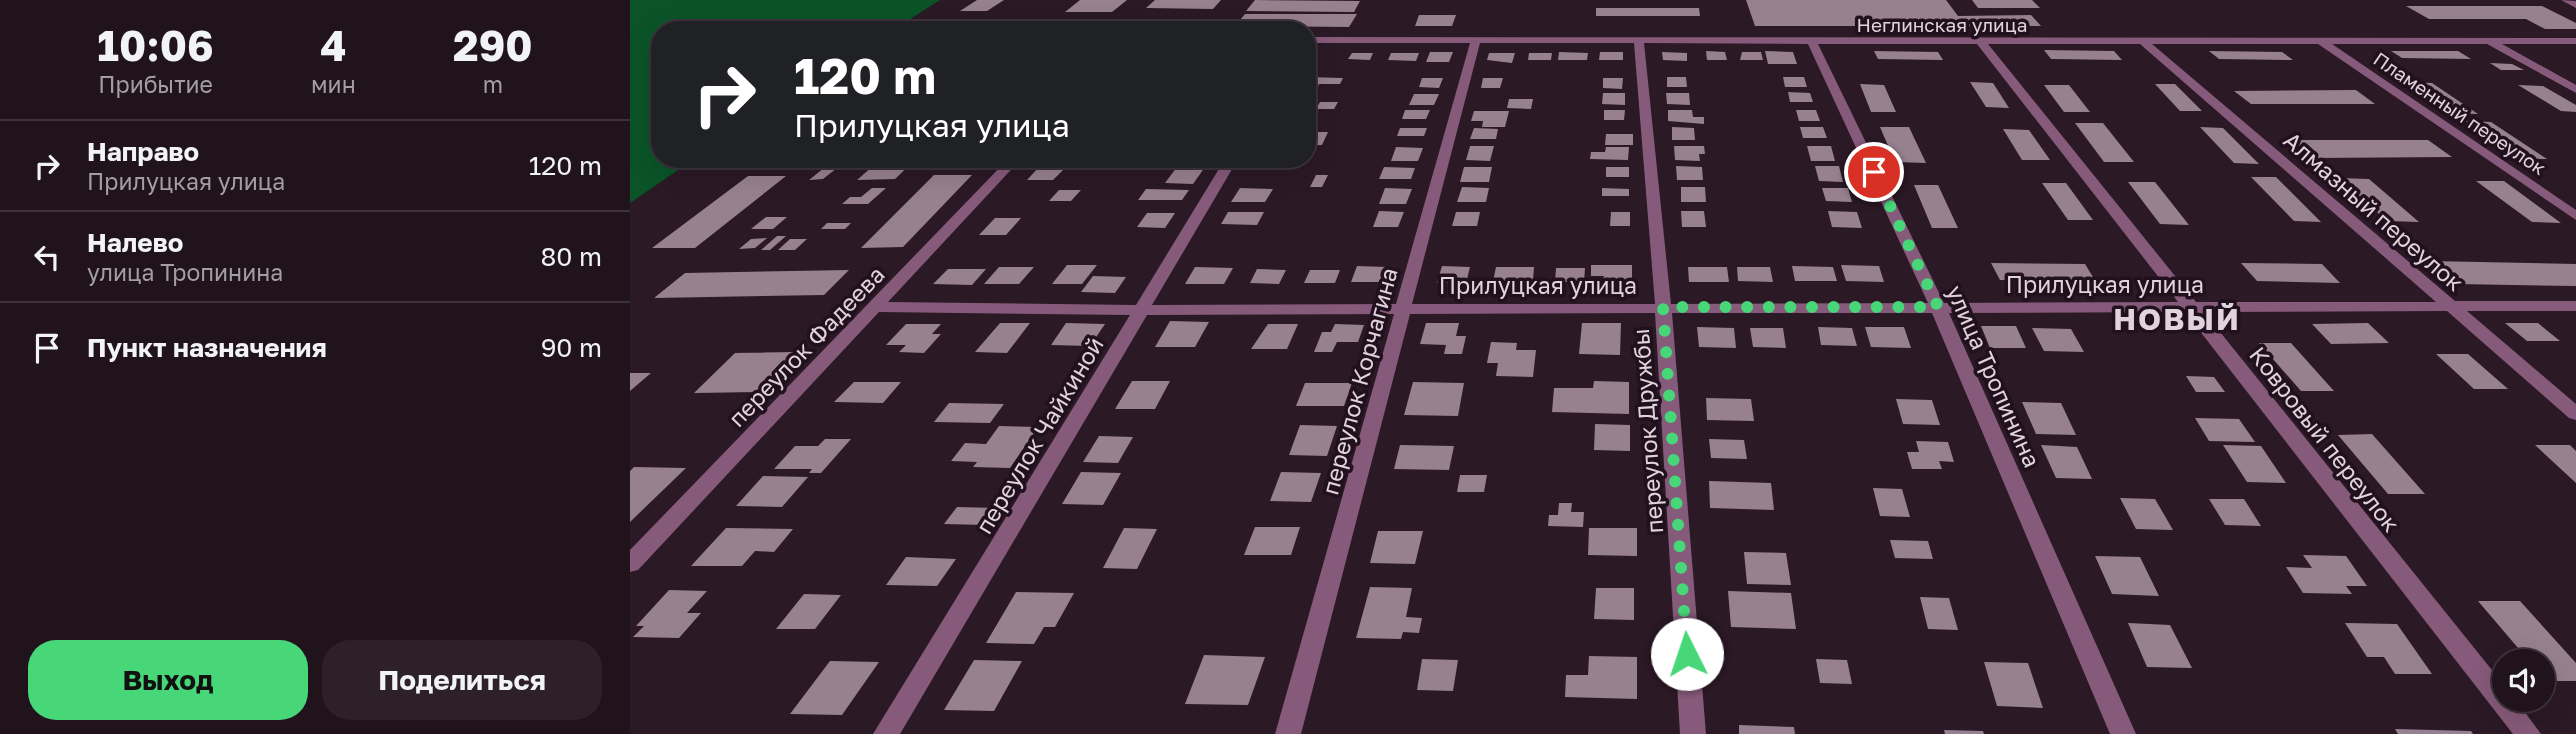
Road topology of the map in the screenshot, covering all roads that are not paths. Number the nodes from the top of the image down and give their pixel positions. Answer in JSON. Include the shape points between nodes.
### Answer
{"nodes":[{"id":1,"x":2566,"y":0,"type":"edge"},
{"id":2,"x":2576,"y":5,"type":"edge"},
{"id":3,"x":1316,"y":40,"type":"edge"},
{"id":4,"x":1476,"y":40,"type":"junction"},
{"id":5,"x":1639,"y":41,"type":"junction"},
{"id":6,"x":1812,"y":41,"type":"junction"},
{"id":7,"x":1981,"y":41,"type":"junction"},
{"id":8,"x":2489,"y":41,"type":"junction"},
{"id":9,"x":2576,"y":41,"type":"edge"},
{"id":10,"x":2144,"y":42,"type":"junction"},
{"id":11,"x":2322,"y":42,"type":"junction"},
{"id":12,"x":2576,"y":90,"type":"edge"},
{"id":13,"x":1007,"y":168,"type":"edge"},
{"id":14,"x":1227,"y":168,"type":"edge"},
{"id":15,"x":2576,"y":216,"type":"edge"},
{"id":16,"x":2448,"y":305,"type":"junction"},
{"id":17,"x":2576,"y":306,"type":"edge"},
{"id":18,"x":877,"y":307,"type":"junction"},
{"id":19,"x":1406,"y":307,"type":"junction"},
{"id":20,"x":1663,"y":307,"type":"junction"},
{"id":21,"x":1938,"y":307,"type":"junction"},
{"id":22,"x":2189,"y":307,"type":"junction"},
{"id":23,"x":1144,"y":310,"type":"junction"},
{"id":24,"x":2576,"y":414,"type":"edge"},
{"id":25,"x":630,"y":564,"type":"edge"},
{"id":26,"x":886,"y":734,"type":"edge"},
{"id":27,"x":1288,"y":734,"type":"edge"},
{"id":28,"x":1693,"y":734,"type":"edge"},
{"id":29,"x":2123,"y":734,"type":"edge"},
{"id":30,"x":2528,"y":734,"type":"edge"}],
"edges":[{"from":1,"to":2,"type":"street"},
{"from":3,"to":4,"type":"street","name":"Неглинская улица"},
{"from":4,"to":5,"type":"street","name":"Неглинская улица"},
{"from":4,"to":19,"type":"street","name":"переулок Корчагина"},
{"from":5,"to":6,"type":"street","name":"Неглинская улица"},
{"from":5,"to":20,"type":"street","name":"переулок Дружбы"},
{"from":6,"to":7,"type":"street","name":"Неглинская улица"},
{"from":6,"to":21,"type":"street","name":"улица Тропинина"},
{"from":7,"to":10,"type":"street","name":"Неглинская улица"},
{"from":7,"to":22,"type":"street","name":"Ковровый переулок"},
{"from":8,"to":9,"type":"street","name":"Неглинская улица"},
{"from":8,"to":11,"type":"street","name":"Неглинская улица"},
{"from":8,"to":12,"type":"street"},
{"from":10,"to":11,"type":"street","name":"Неглинская улица"},
{"from":10,"to":16,"type":"street","name":"Алмазный переулок"},
{"from":11,"to":15,"type":"street","name":"Пламенный переулок"},
{"from":13,"to":18,"type":"street","name":"переулок Фадеева"},
{"from":14,"to":23,"type":"street","name":"переулок Чайкиной"},
{"from":16,"to":17,"type":"street","name":"Прилуцкая улица"},
{"from":16,"to":22,"type":"street","name":"Прилуцкая улица"},
{"from":16,"to":24,"type":"street","name":"Алмазный переулок"},
{"from":18,"to":23,"type":"street","name":"Прилуцкая улица"},
{"from":18,"to":25,"type":"street","name":"переулок Фадеева"},
{"from":19,"to":20,"type":"street","name":"Прилуцкая улица"},
{"from":19,"to":23,"type":"street","name":"Прилуцкая улица"},
{"from":19,"to":27,"type":"street","name":"переулок Корчагина"},
{"from":20,"to":21,"type":"street","name":"Прилуцкая улица"},
{"from":20,"to":28,"type":"street","name":"переулок Дружбы"},
{"from":21,"to":22,"type":"street","name":"Прилуцкая улица"},
{"from":21,"to":29,"type":"street","name":"улица Тропинина"},
{"from":22,"to":30,"type":"street","name":"Ковровый переулок"},
{"from":23,"to":26,"type":"street","name":"переулок Чайкиной"}]}
